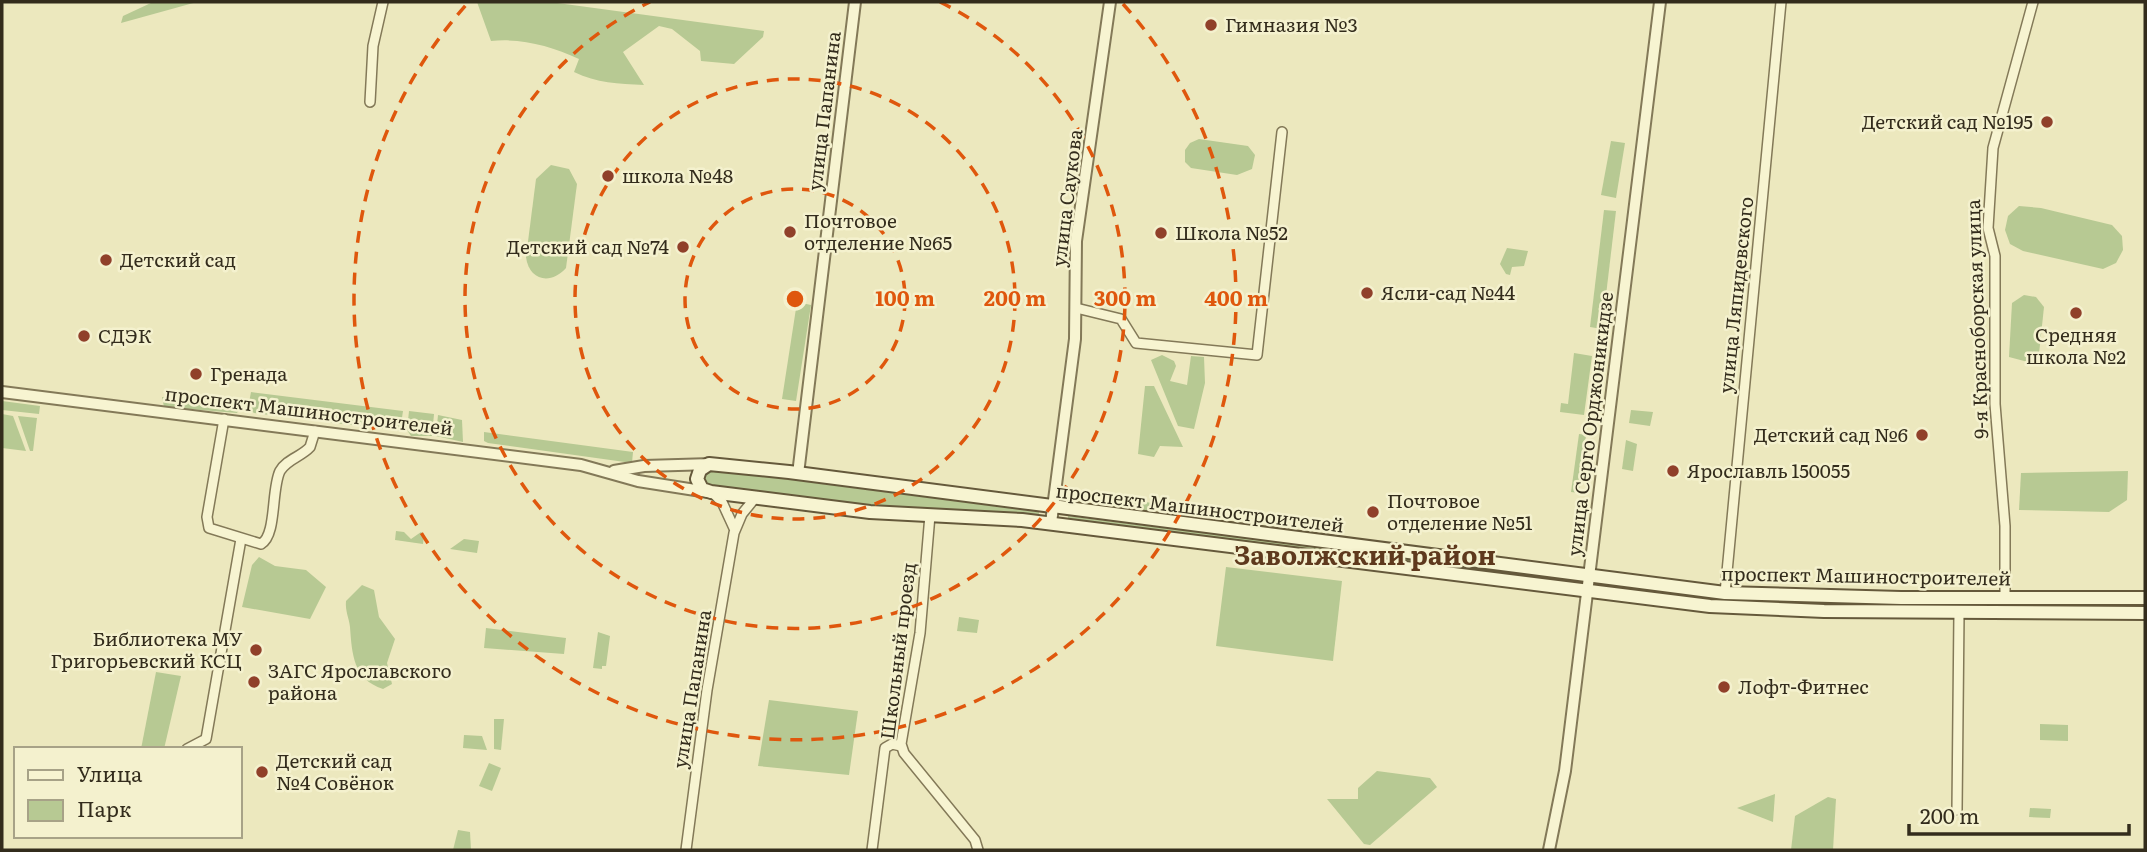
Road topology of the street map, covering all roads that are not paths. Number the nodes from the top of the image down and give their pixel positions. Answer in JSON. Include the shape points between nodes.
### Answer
{"nodes":[{"id":1,"x":383,"y":2,"type":"edge"},
{"id":2,"x":855,"y":2,"type":"edge"},
{"id":3,"x":1110,"y":2,"type":"edge"},
{"id":4,"x":1660,"y":2,"type":"edge"},
{"id":5,"x":1781,"y":2,"type":"edge"},
{"id":6,"x":2033,"y":2,"type":"edge"},
{"id":7,"x":370,"y":102,"type":"dead end"},
{"id":8,"x":1282,"y":132,"type":"dead end"},
{"id":9,"x":1076,"y":308,"type":"junction"},
{"id":10,"x":2,"y":392,"type":"edge"},
{"id":11,"x":224,"y":419,"type":"junction"},
{"id":12,"x":315,"y":430,"type":"junction"},
{"id":13,"x":712,"y":464,"type":"junction"},
{"id":14,"x":611,"y":472,"type":"junction"},
{"id":15,"x":798,"y":474,"type":"junction"},
{"id":16,"x":711,"y":492,"type":"junction"},
{"id":17,"x":755,"y":498,"type":"junction"},
{"id":18,"x":986,"y":499,"type":"junction"},
{"id":19,"x":1053,"y":509,"type":"junction"},
{"id":20,"x":930,"y":515,"type":"junction"},
{"id":21,"x":983,"y":516,"type":"junction"},
{"id":22,"x":1051,"y":523,"type":"junction"},
{"id":23,"x":734,"y":533,"type":"junction"},
{"id":24,"x":241,"y":539,"type":"junction"},
{"id":25,"x":1589,"y":576,"type":"junction"},
{"id":26,"x":1587,"y":591,"type":"junction"},
{"id":27,"x":1725,"y":593,"type":"junction"},
{"id":28,"x":2005,"y":598,"type":"junction"},
{"id":29,"x":2145,"y":598,"type":"edge"},
{"id":30,"x":2145,"y":612,"type":"edge"},
{"id":31,"x":1959,"y":613,"type":"junction"},
{"id":32,"x":901,"y":746,"type":"junction"},
{"id":33,"x":191,"y":747,"type":"edge"},
{"id":34,"x":1957,"y":810,"type":"dead end"},
{"id":35,"x":687,"y":850,"type":"edge"},
{"id":36,"x":872,"y":850,"type":"edge"},
{"id":37,"x":978,"y":850,"type":"edge"},
{"id":38,"x":1549,"y":850,"type":"edge"}],
"edges":[{"from":1,"to":7,"type":"street","via":[[373,46]]},
{"from":2,"to":15,"type":"street","name":"улица Папанина"},
{"from":3,"to":9,"type":"street","name":"улица Саукова","via":[[1076,241]]},
{"from":4,"to":25,"type":"street","name":"улица Серго Орджоникидзе"},
{"from":5,"to":27,"type":"street","name":"улица Ляпидевского"},
{"from":6,"to":28,"type":"street","name":"9-я Красноборская улица","via":[[1993,148],[1988,229],[1995,256],[1995,404]]},
{"from":8,"to":9,"type":"street","via":[[1257,355],[1136,343],[1121,319]]},
{"from":9,"to":19,"type":"street","name":"улица Саукова"},
{"from":10,"to":11,"type":"street","name":"проспект Машиностроителей"},
{"from":11,"to":12,"type":"street","name":"проспект Машиностроителей"},
{"from":11,"to":24,"type":"street","via":[[207,517],[209,528]]},
{"from":12,"to":14,"type":"street","name":"проспект Машиностроителей"},
{"from":12,"to":24,"type":"street","via":[[310,447],[280,471],[267,540],[261,544]]},
{"from":13,"to":14,"type":"street","name":"проспект Машиностроителей"},
{"from":13,"to":15,"type":"main road","name":"проспект Машиностроителей"},
{"from":13,"to":16,"type":"main road","via":[[703,466],[697,476],[700,487]]},
{"from":14,"to":16,"type":"street","name":"проспект Машиностроителей"},
{"from":15,"to":18,"type":"main road","name":"проспект Машиностроителей"},
{"from":16,"to":17,"type":"main road","name":"проспект Машиностроителей"},
{"from":16,"to":23,"type":"street","via":[[730,516]]},
{"from":17,"to":20,"type":"main road","name":"проспект Машиностроителей"},
{"from":17,"to":23,"type":"street","name":"улица Папанина"},
{"from":18,"to":19,"type":"main road","name":"проспект Машиностроителей"},
{"from":18,"to":21,"type":"main road"},
{"from":19,"to":22,"type":"street","name":"улица Саукова"},
{"from":19,"to":25,"type":"main road","name":"проспект Машиностроителей"},
{"from":20,"to":21,"type":"main road","name":"проспект Машиностроителей"},
{"from":20,"to":32,"type":"street","name":"Школьный проезд","via":[[920,633]]},
{"from":21,"to":22,"type":"main road","name":"проспект Машиностроителей"},
{"from":22,"to":26,"type":"main road","name":"проспект Машиностроителей"},
{"from":23,"to":35,"type":"street","name":"улица Папанина","via":[[707,690]]},
{"from":24,"to":33,"type":"street","via":[[206,739]]},
{"from":25,"to":26,"type":"street","name":"улица Серго Орджоникидзе"},
{"from":25,"to":27,"type":"main road","name":"проспект Машиностроителей"},
{"from":26,"to":31,"type":"main road","name":"проспект Машиностроителей","via":[[1745,609]]},
{"from":26,"to":38,"type":"street","name":"улица Серго Орджоникидзе","via":[[1563,788]]},
{"from":27,"to":28,"type":"main road","name":"проспект Машиностроителей"},
{"from":28,"to":29,"type":"main road","name":"проспект Машиностроителей"},
{"from":30,"to":31,"type":"main road","name":"проспект Машиностроителей"},
{"from":31,"to":34,"type":"street"},
{"from":32,"to":36,"type":"street","via":[[885,748]]},
{"from":32,"to":37,"type":"street","name":"Школьный проезд","via":[[975,840]]}]}
